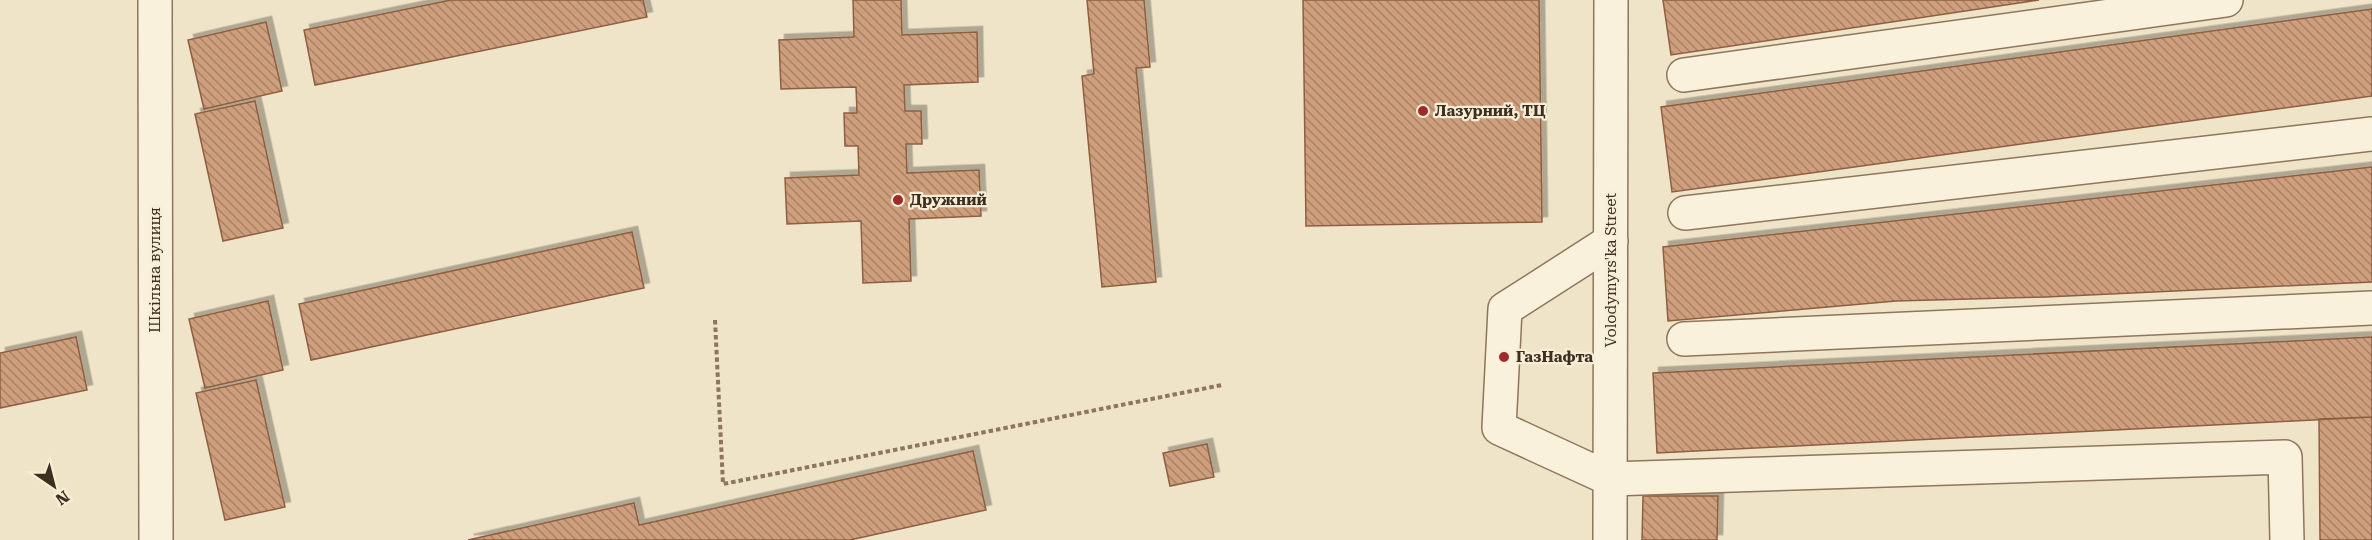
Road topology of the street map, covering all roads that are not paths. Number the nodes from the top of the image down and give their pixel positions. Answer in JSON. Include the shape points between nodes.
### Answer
{"nodes":[{"id":1,"x":155,"y":0,"type":"edge"},
{"id":2,"x":1611,"y":0,"type":"edge"},
{"id":3,"x":2226,"y":0,"type":"edge"},
{"id":4,"x":1684,"y":75,"type":"dead end"},
{"id":5,"x":2372,"y":134,"type":"edge"},
{"id":6,"x":1685,"y":213,"type":"dead end"},
{"id":7,"x":1611,"y":241,"type":"junction"},
{"id":8,"x":2372,"y":308,"type":"edge"},
{"id":9,"x":1684,"y":339,"type":"dead end"},
{"id":10,"x":1610,"y":478,"type":"junction"},
{"id":11,"x":156,"y":540,"type":"edge"},
{"id":12,"x":1610,"y":540,"type":"edge"},
{"id":13,"x":2287,"y":540,"type":"edge"}],
"edges":[{"from":1,"to":11,"type":"street","name":"Шкільна вулиця"},
{"from":2,"to":7,"type":"street","name":"Volodymyrs'ka Street"},
{"from":3,"to":4,"type":"street"},
{"from":5,"to":6,"type":"street"},
{"from":7,"to":10,"type":"street","name":"Volodymyrs'ka Street"},
{"from":7,"to":10,"type":"street","via":[[1505,309],[1499,428]]},
{"from":8,"to":9,"type":"street"},
{"from":10,"to":12,"type":"street","name":"Volodymyrs'ka Street"},
{"from":10,"to":13,"type":"street","via":[[2285,457]]}]}
